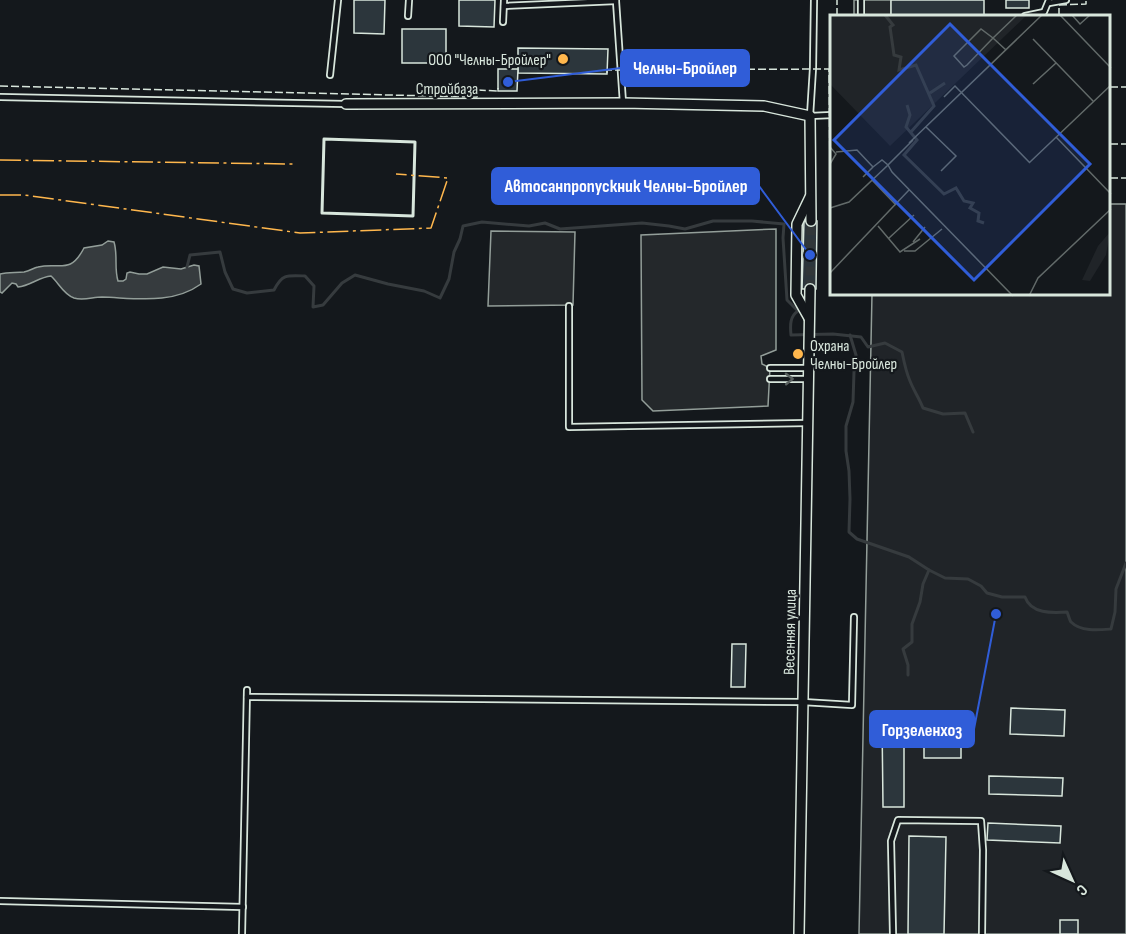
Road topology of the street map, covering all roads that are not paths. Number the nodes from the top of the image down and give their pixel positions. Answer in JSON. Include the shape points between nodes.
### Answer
{"nodes":[{"id":1,"x":338,"y":0,"type":"edge"},
{"id":2,"x":409,"y":0,"type":"edge"},
{"id":3,"x":814,"y":0,"type":"edge"},
{"id":4,"x":1066,"y":0,"type":"edge"},
{"id":5,"x":616,"y":1,"type":"edge"},
{"id":6,"x":1049,"y":1,"type":"edge"},
{"id":7,"x":504,"y":3,"type":"edge"},
{"id":8,"x":1030,"y":15,"type":"edge"},
{"id":9,"x":408,"y":16,"type":"dead end"},
{"id":10,"x":503,"y":22,"type":"dead end"},
{"id":11,"x":330,"y":75,"type":"dead end"},
{"id":12,"x":0,"y":98,"type":"edge"},
{"id":13,"x":623,"y":103,"type":"junction"},
{"id":14,"x":346,"y":104,"type":"joint"},
{"id":15,"x":810,"y":116,"type":"junction"},
{"id":16,"x":830,"y":116,"type":"edge"},
{"id":17,"x":811,"y":195,"type":"junction"},
{"id":18,"x":811,"y":217,"type":"tunnel mouth"},
{"id":19,"x":810,"y":289,"type":"tunnel mouth"},
{"id":20,"x":569,"y":306,"type":"dead end"},
{"id":21,"x":809,"y":320,"type":"junction"},
{"id":22,"x":770,"y":368,"type":"dead end"},
{"id":23,"x":808,"y":373,"type":"junction"},
{"id":24,"x":770,"y":379,"type":"dead end"},
{"id":25,"x":808,"y":423,"type":"junction"},
{"id":26,"x":854,"y":617,"type":"dead end"},
{"id":27,"x":247,"y":690,"type":"dead end"},
{"id":28,"x":247,"y":697,"type":"junction"},
{"id":29,"x":803,"y":702,"type":"junction"},
{"id":30,"x":0,"y":901,"type":"edge"},
{"id":31,"x":243,"y":906,"type":"junction"},
{"id":32,"x":242,"y":934,"type":"edge"},
{"id":33,"x":799,"y":934,"type":"edge"},
{"id":34,"x":893,"y":934,"type":"edge"},
{"id":35,"x":982,"y":934,"type":"edge"}],
"edges":[{"from":1,"to":11,"type":"lane"},
{"from":2,"to":9,"type":"lane"},
{"from":3,"to":15,"type":"lane"},
{"from":4,"to":6,"type":"lane"},
{"from":5,"to":7,"type":"lane"},
{"from":5,"to":13,"type":"lane"},
{"from":6,"to":8,"type":"lane","via":[[1044,12]]},
{"from":7,"to":10,"type":"lane"},
{"from":12,"to":14,"type":"lane"},
{"from":13,"to":14,"type":"street","name":"Стройбаза"},
{"from":13,"to":15,"type":"street","name":"Стройбаза","via":[[764,106]]},
{"from":15,"to":16,"type":"lane"},
{"from":15,"to":17,"type":"street"},
{"from":17,"to":18,"type":"street"},
{"from":17,"to":21,"type":"street","via":[[797,224],[796,295]]},
{"from":19,"to":21,"type":"street","name":"Весенняя улица"},
{"from":20,"to":25,"type":"lane","via":[[569,427]]},
{"from":21,"to":23,"type":"street","name":"Весенняя улица"},
{"from":22,"to":23,"type":"lane"},
{"from":24,"to":23,"type":"lane","one_way":true},
{"from":23,"to":25,"type":"street","name":"Весенняя улица"},
{"from":25,"to":29,"type":"street","name":"Весенняя улица"},
{"from":26,"to":29,"type":"lane","via":[[852,705]]},
{"from":27,"to":28,"type":"lane"},
{"from":28,"to":29,"type":"lane"},
{"from":28,"to":31,"type":"lane"},
{"from":29,"to":33,"type":"street","name":"Весенняя улица"},
{"from":30,"to":31,"type":"lane"},
{"from":31,"to":32,"type":"lane"},
{"from":34,"to":35,"type":"lane","via":[[891,841],[898,820],[981,820]]}]}
